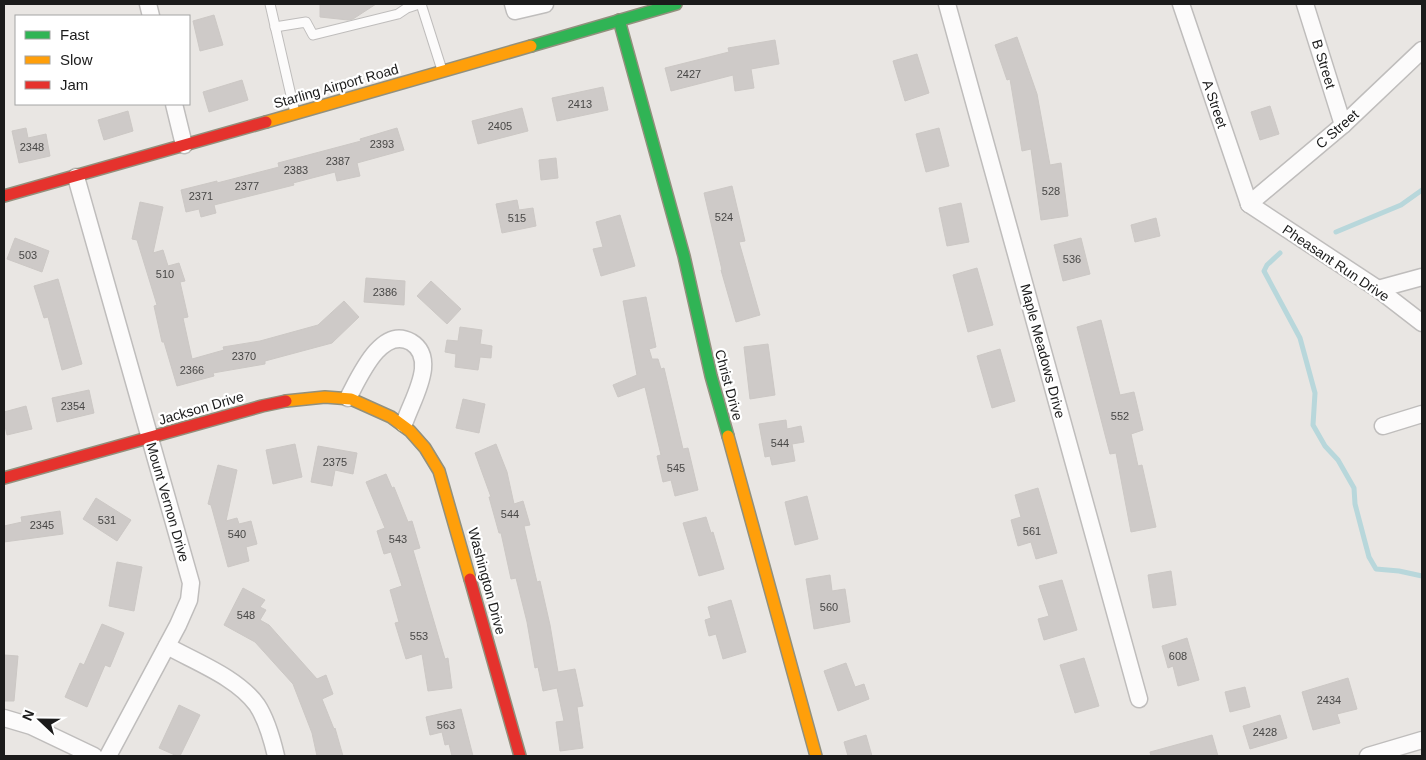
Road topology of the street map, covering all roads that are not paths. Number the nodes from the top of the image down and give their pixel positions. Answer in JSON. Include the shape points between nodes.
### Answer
{"nodes":[{"id":1,"x":270,"y":4,"type":"edge"},
{"id":2,"x":420,"y":4,"type":"edge"},
{"id":3,"x":513,"y":4,"type":"edge"},
{"id":4,"x":545,"y":4,"type":"edge"},
{"id":5,"x":676,"y":4,"type":"edge"},
{"id":6,"x":947,"y":4,"type":"edge"},
{"id":7,"x":1181,"y":4,"type":"edge"},
{"id":8,"x":1306,"y":4,"type":"edge"},
{"id":9,"x":619,"y":20,"type":"junction"},
{"id":10,"x":275,"y":27,"type":"junction"},
{"id":11,"x":1422,"y":50,"type":"edge"},
{"id":12,"x":442,"y":71,"type":"junction"},
{"id":13,"x":174,"y":105,"type":"edge"},
{"id":14,"x":295,"y":113,"type":"junction"},
{"id":15,"x":1343,"y":125,"type":"junction"},
{"id":16,"x":184,"y":145,"type":"junction"},
{"id":17,"x":76,"y":177,"type":"junction"},
{"id":18,"x":4,"y":196,"type":"edge"},
{"id":19,"x":1249,"y":204,"type":"junction"},
{"id":20,"x":1422,"y":277,"type":"edge"},
{"id":21,"x":1378,"y":289,"type":"junction"},
{"id":22,"x":1422,"y":324,"type":"edge"},
{"id":23,"x":348,"y":398,"type":"junction"},
{"id":24,"x":1422,"y":414,"type":"edge"},
{"id":25,"x":404,"y":424,"type":"junction"},
{"id":26,"x":1383,"y":426,"type":"dead end"},
{"id":27,"x":150,"y":438,"type":"junction"},
{"id":28,"x":4,"y":478,"type":"edge"},
{"id":29,"x":167,"y":646,"type":"junction"},
{"id":30,"x":1139,"y":699,"type":"dead end"},
{"id":31,"x":4,"y":718,"type":"edge"},
{"id":32,"x":1422,"y":740,"type":"edge"},
{"id":33,"x":94,"y":756,"type":"edge"},
{"id":34,"x":108,"y":756,"type":"edge"},
{"id":35,"x":276,"y":756,"type":"edge"},
{"id":36,"x":520,"y":756,"type":"edge"},
{"id":37,"x":816,"y":756,"type":"edge"},
{"id":38,"x":1368,"y":756,"type":"edge"}],
"edges":[{"from":1,"to":10,"type":"lane"},
{"from":2,"to":10,"type":"lane","via":[[398,14],[313,35],[306,22]]},
{"from":2,"to":12,"type":"lane"},
{"from":3,"to":4,"type":"street","via":[[515,12]]},
{"from":5,"to":9,"type":"street","name":"Starling Airport Road"},
{"from":6,"to":30,"type":"street","name":"Maple Meadows Drive"},
{"from":7,"to":19,"type":"street","name":"A Street"},
{"from":8,"to":15,"type":"street","name":"B Street"},
{"from":9,"to":12,"type":"street","name":"Starling Airport Road"},
{"from":9,"to":37,"type":"street","name":"Christ Drive","via":[[684,256],[710,376]]},
{"from":10,"to":14,"type":"lane"},
{"from":11,"to":15,"type":"street","name":"C Street"},
{"from":12,"to":14,"type":"street","name":"Starling Airport Road"},
{"from":13,"to":16,"type":"street"},
{"from":14,"to":16,"type":"street","name":"Starling Airport Road"},
{"from":15,"to":19,"type":"street","name":"C Street"},
{"from":16,"to":17,"type":"street","name":"Starling Airport Road"},
{"from":17,"to":18,"type":"street","name":"Starling Airport Road"},
{"from":17,"to":27,"type":"street","name":"Mount Vernon Drive"},
{"from":19,"to":21,"type":"street","name":"Pheasant Run Drive"},
{"from":20,"to":21,"type":"street"},
{"from":21,"to":22,"type":"street","name":"Pheasant Run Drive"},
{"from":23,"to":25,"type":"street","name":"Jackson Drive","via":[[376,408]]},
{"from":23,"to":25,"type":"street","via":[[365,367],[384,344],[397,339],[409,341],[421,352],[423,366]]},
{"from":23,"to":27,"type":"street","name":"Jackson Drive","via":[[314,397],[278,402]]},
{"from":24,"to":26,"type":"street"},
{"from":25,"to":36,"type":"street","name":"Washington Drive","via":[[422,442],[439,471]]},
{"from":27,"to":28,"type":"street","name":"Jackson Drive"},
{"from":27,"to":29,"type":"street","name":"Mount Vernon Drive","via":[[191,583],[189,600]]},
{"from":29,"to":34,"type":"street","name":"Mount Vernon Drive"},
{"from":29,"to":35,"type":"street","via":[[228,679],[250,696],[264,718]]},
{"from":31,"to":33,"type":"street","via":[[31,726]]},
{"from":32,"to":38,"type":"street"}]}
